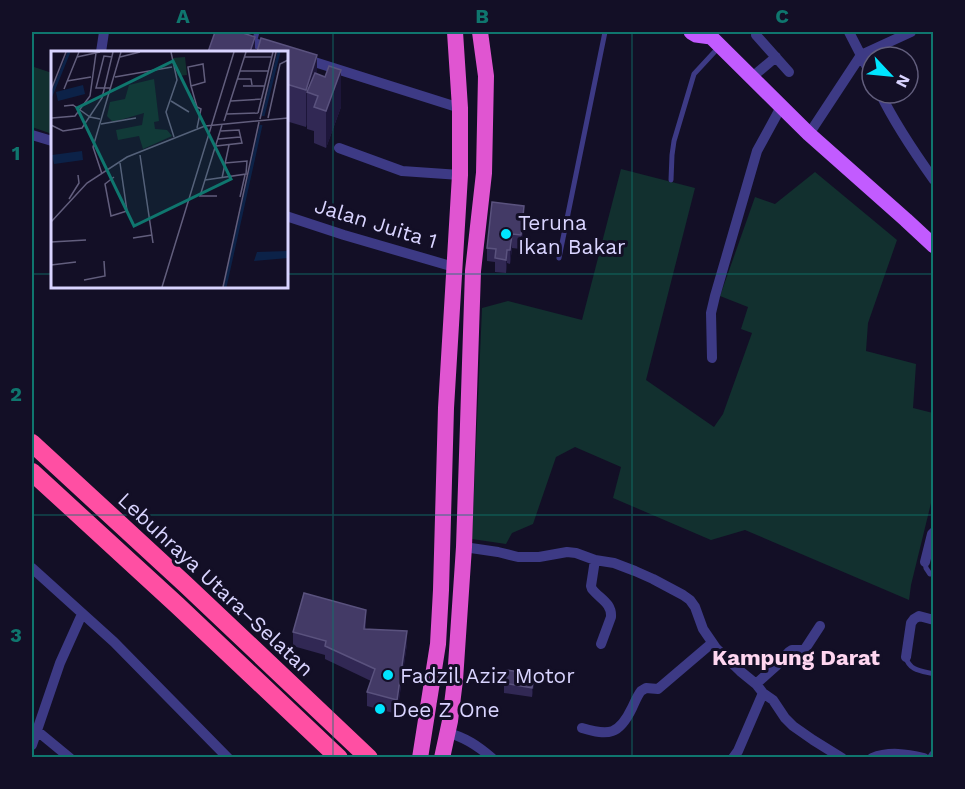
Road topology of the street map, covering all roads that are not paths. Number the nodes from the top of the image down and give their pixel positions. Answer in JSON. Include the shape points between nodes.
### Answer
{"nodes":[{"id":1,"x":104,"y":32,"type":"edge"},
{"id":2,"x":219,"y":32,"type":"edge"},
{"id":3,"x":455,"y":32,"type":"edge"},
{"id":4,"x":480,"y":32,"type":"edge"},
{"id":5,"x":492,"y":32,"type":"edge"},
{"id":6,"x":605,"y":32,"type":"edge"},
{"id":7,"x":691,"y":32,"type":"edge"},
{"id":8,"x":849,"y":32,"type":"edge"},
{"id":9,"x":911,"y":32,"type":"edge"},
{"id":10,"x":756,"y":35,"type":"dead end"},
{"id":11,"x":255,"y":37,"type":"edge"},
{"id":12,"x":714,"y":38,"type":"edge"},
{"id":13,"x":883,"y":45,"type":"edge"},
{"id":14,"x":101,"y":51,"type":"edge"},
{"id":15,"x":281,"y":51,"type":"edge"},
{"id":16,"x":860,"y":53,"type":"edge"},
{"id":17,"x":288,"y":54,"type":"edge"},
{"id":18,"x":776,"y":57,"type":"junction"},
{"id":19,"x":860,"y":57,"type":"edge"},
{"id":20,"x":789,"y":72,"type":"dead end"},
{"id":21,"x":486,"y":76,"type":"junction"},
{"id":22,"x":752,"y":77,"type":"junction"},
{"id":23,"x":886,"y":105,"type":"edge"},
{"id":24,"x":781,"y":106,"type":"junction"},
{"id":25,"x":460,"y":108,"type":"junction"},
{"id":26,"x":809,"y":134,"type":"junction"},
{"id":27,"x":32,"y":135,"type":"edge"},
{"id":28,"x":51,"y":141,"type":"edge"},
{"id":29,"x":339,"y":148,"type":"dead end"},
{"id":30,"x":460,"y":175,"type":"junction"},
{"id":31,"x":671,"y":180,"type":"dead end"},
{"id":32,"x":933,"y":180,"type":"edge"},
{"id":33,"x":288,"y":217,"type":"edge"},
{"id":34,"x":933,"y":246,"type":"edge"},
{"id":35,"x":559,"y":258,"type":"dead end"},
{"id":36,"x":454,"y":267,"type":"junction"},
{"id":37,"x":712,"y":358,"type":"dead end"},
{"id":38,"x":32,"y":443,"type":"edge"},
{"id":39,"x":32,"y":472,"type":"edge"},
{"id":40,"x":933,"y":532,"type":"edge"},
{"id":41,"x":464,"y":547,"type":"junction"},
{"id":42,"x":595,"y":560,"type":"junction"},
{"id":43,"x":925,"y":562,"type":"joint"},
{"id":44,"x":32,"y":568,"type":"edge"},
{"id":45,"x":933,"y":574,"type":"edge"},
{"id":46,"x":82,"y":614,"type":"junction"},
{"id":47,"x":933,"y":620,"type":"edge"},
{"id":48,"x":820,"y":627,"type":"dead end"},
{"id":49,"x":600,"y":644,"type":"dead end"},
{"id":50,"x":712,"y":644,"type":"junction"},
{"id":51,"x":906,"y":657,"type":"joint"},
{"id":52,"x":933,"y":674,"type":"edge"},
{"id":53,"x":760,"y":688,"type":"junction"},
{"id":54,"x":582,"y":728,"type":"dead end"},
{"id":55,"x":36,"y":730,"type":"junction"},
{"id":56,"x":448,"y":733,"type":"junction"},
{"id":57,"x":32,"y":745,"type":"edge"},
{"id":58,"x":875,"y":756,"type":"edge"},
{"id":59,"x":69,"y":758,"type":"edge"},
{"id":60,"x":228,"y":758,"type":"edge"},
{"id":61,"x":339,"y":758,"type":"edge"},
{"id":62,"x":369,"y":758,"type":"edge"},
{"id":63,"x":420,"y":758,"type":"edge"},
{"id":64,"x":442,"y":758,"type":"edge"},
{"id":65,"x":492,"y":758,"type":"edge"},
{"id":66,"x":733,"y":758,"type":"edge"},
{"id":67,"x":842,"y":758,"type":"edge"},
{"id":68,"x":924,"y":758,"type":"edge"}],
"edges":[{"from":1,"to":14,"type":"street"},
{"from":2,"to":11,"type":"street"},
{"from":3,"to":25,"type":"highway"},
{"from":4,"to":21,"type":"highway"},
{"from":5,"to":21,"type":"highway"},
{"from":6,"to":35,"type":"lane"},
{"from":7,"to":12,"type":"main road"},
{"from":8,"to":16,"type":"street"},
{"from":9,"to":13,"type":"street"},
{"from":10,"to":18,"type":"street"},
{"from":11,"to":15,"type":"street"},
{"from":12,"to":22,"type":"main road"},
{"from":12,"to":31,"type":"lane","via":[[694,74],[674,141]]},
{"from":17,"to":25,"type":"street"},
{"from":18,"to":20,"type":"street"},
{"from":18,"to":22,"type":"street"},
{"from":19,"to":26,"type":"street"},
{"from":21,"to":41,"type":"highway","via":[[484,173],[473,271]]},
{"from":22,"to":24,"type":"main road"},
{"from":23,"to":32,"type":"street"},
{"from":24,"to":26,"type":"main road"},
{"from":24,"to":37,"type":"street","via":[[758,151],[715,296],[711,313]]},
{"from":25,"to":30,"type":"highway"},
{"from":26,"to":34,"type":"main road"},
{"from":27,"to":28,"type":"street"},
{"from":29,"to":30,"type":"street","via":[[402,171]]},
{"from":30,"to":36,"type":"highway"},
{"from":33,"to":36,"type":"street","name":"Jalan Juita 1"},
{"from":36,"to":63,"type":"highway","via":[[438,645]]},
{"from":38,"to":62,"type":"highway","name":"Lebuhraya Utara–Selatan"},
{"from":39,"to":61,"type":"highway","name":"Lebuhraya Utara–Selatan"},
{"from":40,"to":43,"type":"street"},
{"from":41,"to":42,"type":"street","via":[[518,557],[567,552]]},
{"from":41,"to":56,"type":"highway"},
{"from":42,"to":49,"type":"street","via":[[591,586],[612,613]]},
{"from":42,"to":50,"type":"street","via":[[635,571],[690,600]]},
{"from":43,"to":45,"type":"lane"},
{"from":44,"to":46,"type":"street"},
{"from":46,"to":55,"type":"street"},
{"from":46,"to":60,"type":"street"},
{"from":47,"to":51,"type":"street","via":[[919,616],[910,623]]},
{"from":48,"to":53,"type":"street","via":[[805,649],[789,652]]},
{"from":50,"to":53,"type":"street"},
{"from":50,"to":54,"type":"street","via":[[658,689],[641,691],[622,725],[613,731],[598,733]]},
{"from":51,"to":52,"type":"lane","via":[[910,666]]},
{"from":53,"to":66,"type":"street"},
{"from":53,"to":67,"type":"street","via":[[793,726]]},
{"from":55,"to":57,"type":"street"},
{"from":55,"to":59,"type":"street"},
{"from":56,"to":64,"type":"highway"},
{"from":56,"to":65,"type":"street","via":[[474,743]]},
{"from":58,"to":68,"type":"street","via":[[903,753]]}]}
